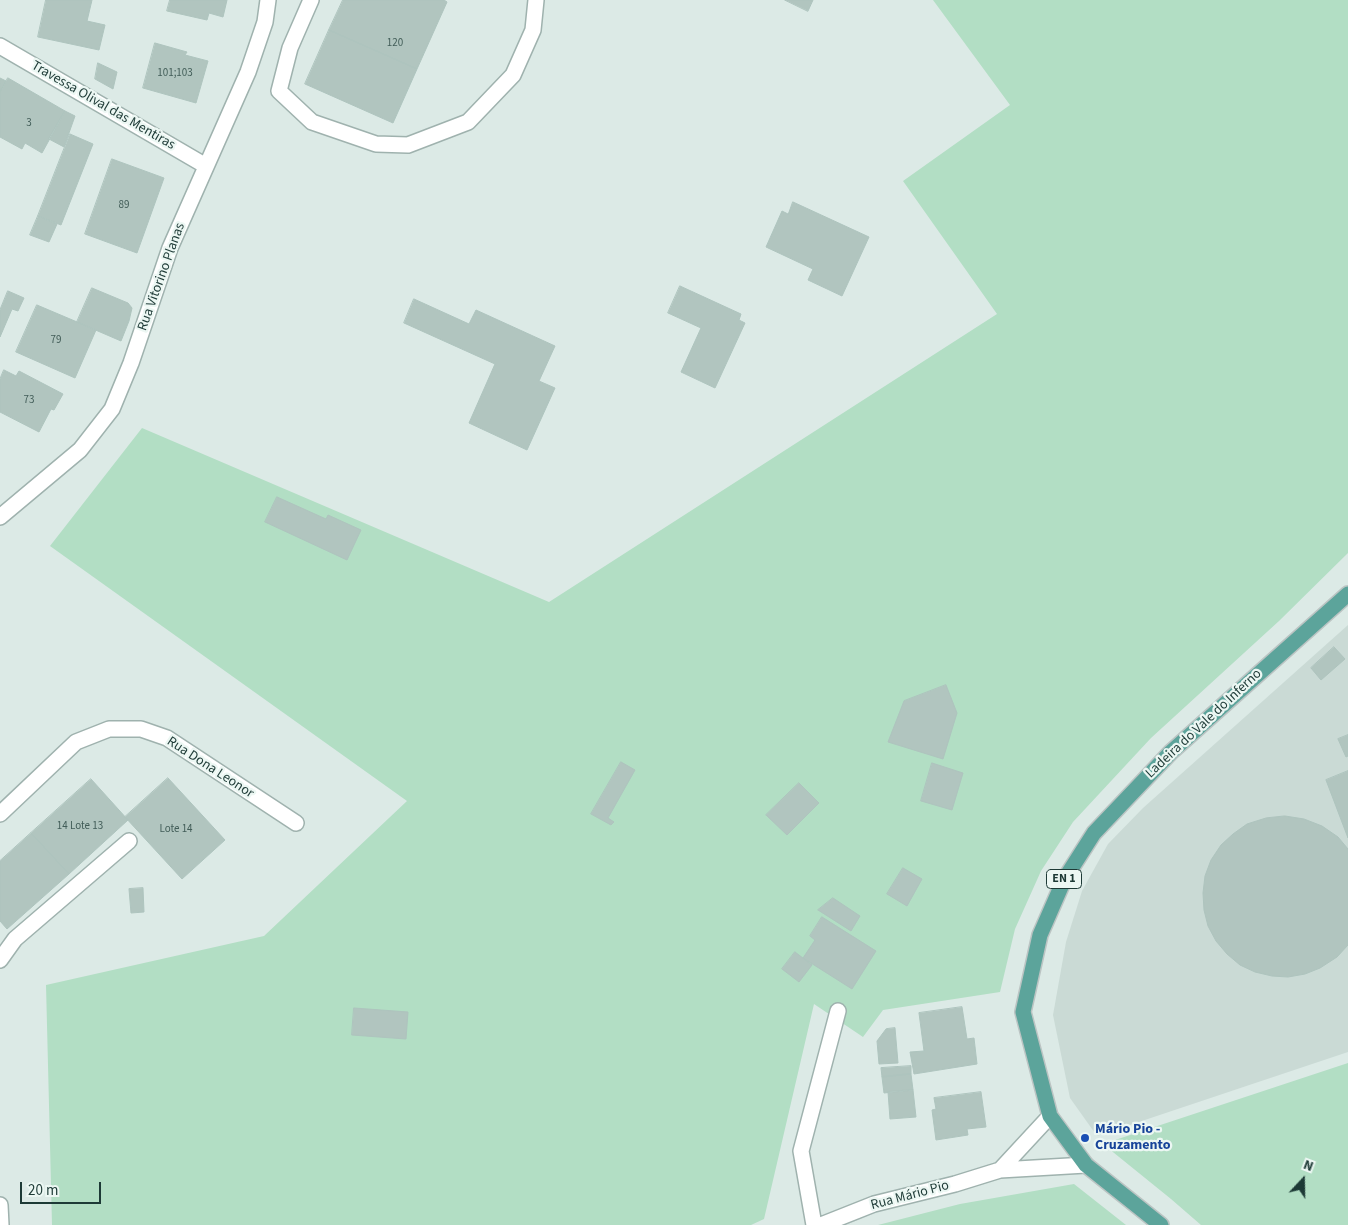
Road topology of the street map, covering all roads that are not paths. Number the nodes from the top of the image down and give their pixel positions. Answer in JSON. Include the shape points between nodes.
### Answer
{"nodes":[{"id":1,"x":268,"y":0,"type":"edge"},
{"id":2,"x":311,"y":0,"type":"edge"},
{"id":3,"x":536,"y":0,"type":"edge"},
{"id":4,"x":0,"y":46,"type":"edge"},
{"id":5,"x":206,"y":166,"type":"junction"},
{"id":6,"x":0,"y":517,"type":"edge"},
{"id":7,"x":1348,"y":594,"type":"edge"},
{"id":8,"x":0,"y":814,"type":"edge"},
{"id":9,"x":296,"y":823,"type":"dead end"},
{"id":10,"x":129,"y":841,"type":"dead end"},
{"id":11,"x":0,"y":960,"type":"edge"},
{"id":12,"x":838,"y":1011,"type":"dead end"},
{"id":13,"x":1050,"y":1116,"type":"junction"},
{"id":14,"x":1086,"y":1164,"type":"junction"},
{"id":15,"x":1000,"y":1170,"type":"junction"},
{"id":16,"x":0,"y":1205,"type":"edge"},
{"id":17,"x":2,"y":1225,"type":"edge"},
{"id":18,"x":814,"y":1225,"type":"edge"},
{"id":19,"x":821,"y":1225,"type":"edge"},
{"id":20,"x":1161,"y":1225,"type":"edge"}],
"edges":[{"from":1,"to":5,"type":"street","name":"Rua Vitorino Planas","via":[[265,22],[248,72]]},
{"from":2,"to":3,"type":"street","via":[[290,48],[279,91],[312,122],[376,144],[408,145],[468,122],[513,75],[532,30]]},
{"from":4,"to":5,"type":"street","name":"Travessa Olival das Mentiras"},
{"from":5,"to":6,"type":"street","name":"Rua Vitorino Planas","via":[[170,248],[112,409],[80,450]]},
{"from":7,"to":13,"type":"main road","name":"Ladeira do Vale do Inferno","number":"EN 1","via":[[1170,752],[1094,833],[1064,880],[1040,935],[1023,1012]]},
{"from":8,"to":9,"type":"street","name":"Rua Dona Leonor","via":[[76,742],[109,729],[141,729],[166,738]]},
{"from":10,"to":11,"type":"street","via":[[15,938]]},
{"from":12,"to":18,"type":"street","via":[[801,1152]]},
{"from":13,"to":14,"type":"main road","name":"Ladeira do Vale do Inferno","number":"EN 1"},
{"from":13,"to":15,"type":"street"},
{"from":14,"to":15,"type":"street","name":"Rua Mário Pio"},
{"from":14,"to":20,"type":"main road","name":"Ladeira do Vale do Inferno","number":"EN 1"},
{"from":15,"to":19,"type":"street","name":"Rua Mário Pio","via":[[874,1204]]},
{"from":16,"to":17,"type":"street"}]}
